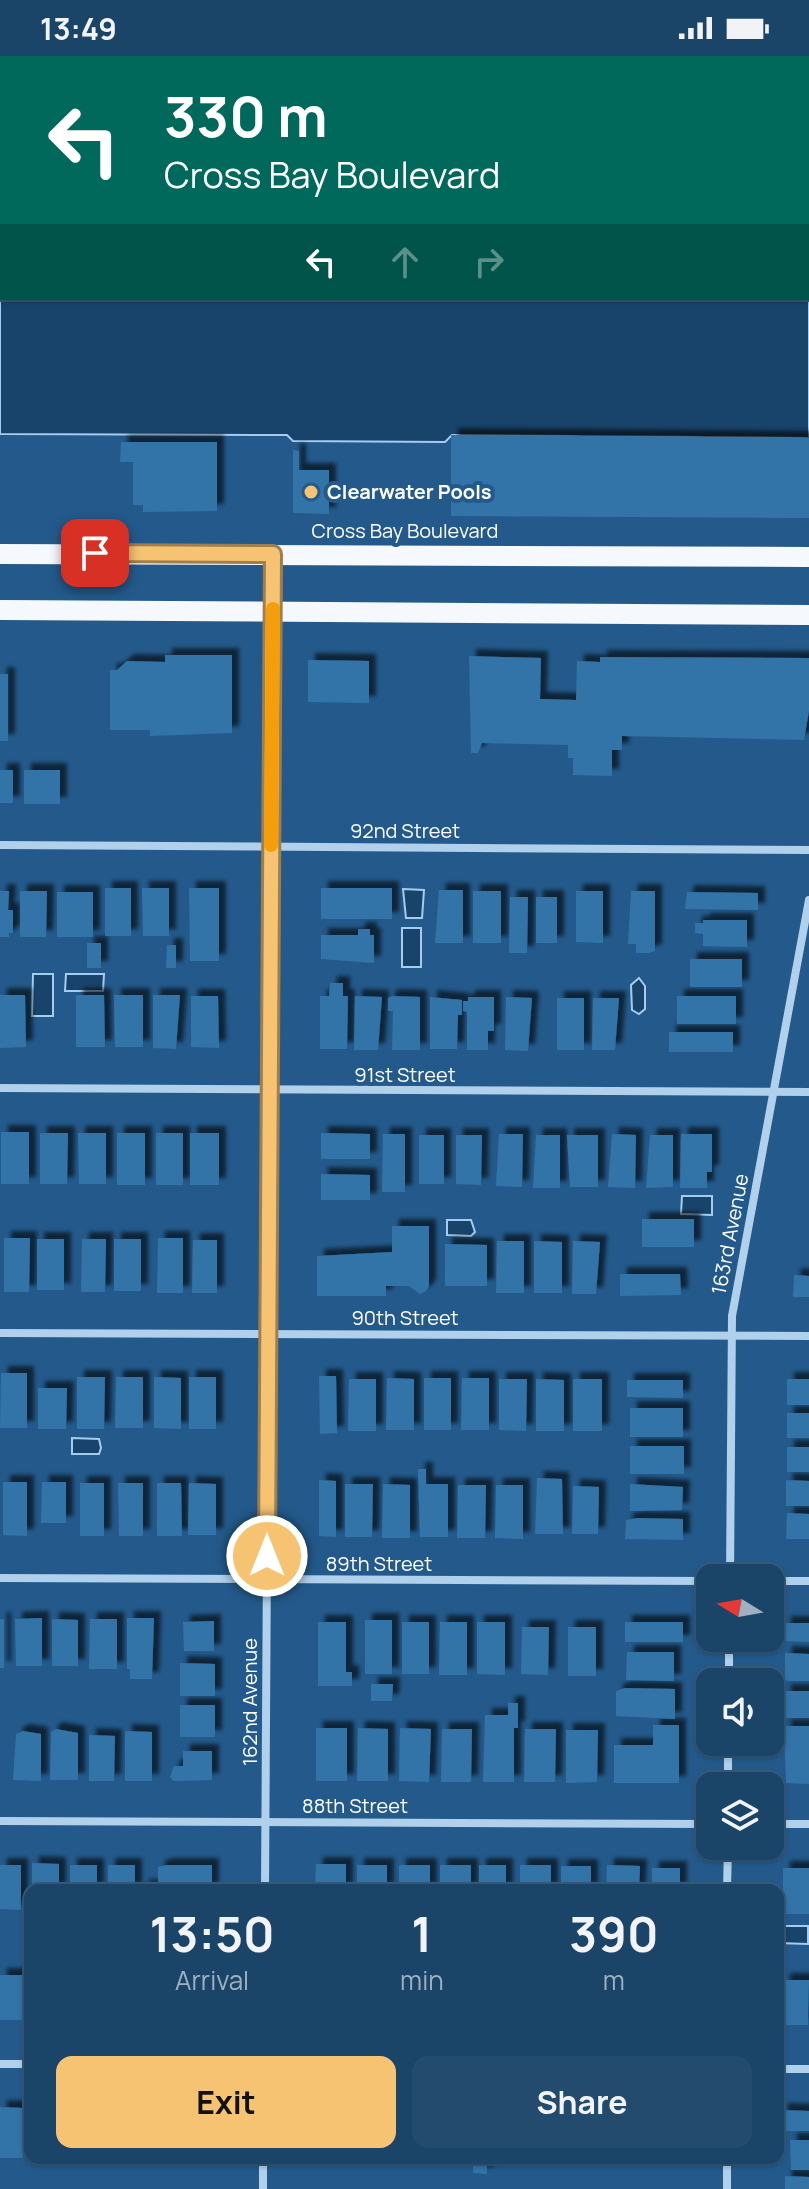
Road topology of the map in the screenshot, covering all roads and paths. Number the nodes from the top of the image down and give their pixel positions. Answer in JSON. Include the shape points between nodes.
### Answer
{"nodes":[{"id":1,"x":0,"y":554,"type":"edge"},
{"id":2,"x":273,"y":554,"type":"junction"},
{"id":3,"x":809,"y":557,"type":"edge"},
{"id":4,"x":0,"y":610,"type":"edge"},
{"id":5,"x":273,"y":610,"type":"junction"},
{"id":6,"x":809,"y":615,"type":"edge"},
{"id":7,"x":0,"y":845,"type":"edge"},
{"id":8,"x":271,"y":847,"type":"junction"},
{"id":9,"x":809,"y":850,"type":"edge"},
{"id":10,"x":809,"y":900,"type":"edge"},
{"id":11,"x":0,"y":1088,"type":"edge"},
{"id":12,"x":270,"y":1090,"type":"junction"},
{"id":13,"x":809,"y":1092,"type":"edge"},
{"id":14,"x":774,"y":1093,"type":"junction"},
{"id":15,"x":0,"y":1333,"type":"edge"},
{"id":16,"x":268,"y":1334,"type":"junction"},
{"id":17,"x":730,"y":1336,"type":"junction"},
{"id":18,"x":809,"y":1336,"type":"edge"},
{"id":19,"x":730,"y":1564,"type":"edge"},
{"id":20,"x":0,"y":1578,"type":"edge"},
{"id":21,"x":267,"y":1580,"type":"junction"},
{"id":22,"x":696,"y":1581,"type":"edge"},
{"id":23,"x":784,"y":1581,"type":"edge"},
{"id":24,"x":809,"y":1581,"type":"edge"},
{"id":25,"x":0,"y":1821,"type":"edge"},
{"id":26,"x":265,"y":1822,"type":"junction"},
{"id":27,"x":696,"y":1824,"type":"edge"},
{"id":28,"x":784,"y":1824,"type":"edge"},
{"id":29,"x":809,"y":1824,"type":"edge"},
{"id":30,"x":728,"y":1860,"type":"edge"},
{"id":31,"x":265,"y":1884,"type":"edge"},
{"id":32,"x":727,"y":1884,"type":"edge"},
{"id":33,"x":0,"y":2064,"type":"edge"},
{"id":34,"x":24,"y":2064,"type":"edge"},
{"id":35,"x":784,"y":2069,"type":"edge"},
{"id":36,"x":809,"y":2069,"type":"edge"},
{"id":37,"x":263,"y":2164,"type":"edge"},
{"id":38,"x":727,"y":2164,"type":"edge"},
{"id":39,"x":263,"y":2189,"type":"edge"},
{"id":40,"x":727,"y":2189,"type":"edge"}],
"edges":[{"from":1,"to":2,"type":"main road","name":"Cross Bay Boulevard"},
{"from":2,"to":3,"type":"main road","name":"Cross Bay Boulevard"},
{"from":2,"to":5,"type":"street","name":"162nd Avenue"},
{"from":4,"to":5,"type":"main road"},
{"from":5,"to":6,"type":"main road"},
{"from":5,"to":8,"type":"street","name":"162nd Avenue"},
{"from":7,"to":8,"type":"street","name":"92nd Street"},
{"from":8,"to":9,"type":"street","name":"92nd Street"},
{"from":8,"to":12,"type":"street","name":"162nd Avenue"},
{"from":10,"to":14,"type":"street","name":"163rd Avenue"},
{"from":11,"to":12,"type":"street","name":"91st Street"},
{"from":12,"to":14,"type":"street","name":"91st Street"},
{"from":12,"to":16,"type":"street","name":"162nd Avenue"},
{"from":13,"to":14,"type":"street","name":"91st Street"},
{"from":14,"to":17,"type":"street","name":"163rd Avenue"},
{"from":15,"to":16,"type":"street","name":"90th Street"},
{"from":16,"to":17,"type":"street","name":"90th Street"},
{"from":16,"to":21,"type":"street","name":"162nd Avenue"},
{"from":17,"to":18,"type":"street","name":"90th Street"},
{"from":17,"to":19,"type":"street","name":"163rd Avenue"},
{"from":20,"to":21,"type":"street","name":"89th Street"},
{"from":21,"to":22,"type":"street","name":"89th Street"},
{"from":21,"to":26,"type":"street","name":"162nd Avenue"},
{"from":23,"to":24,"type":"street"},
{"from":25,"to":26,"type":"street","name":"88th Street"},
{"from":26,"to":27,"type":"street","name":"88th Street"},
{"from":26,"to":31,"type":"street","name":"162nd Avenue"},
{"from":28,"to":29,"type":"street"},
{"from":30,"to":32,"type":"street"},
{"from":33,"to":34,"type":"street"},
{"from":35,"to":36,"type":"street"},
{"from":37,"to":39,"type":"street"},
{"from":38,"to":40,"type":"street"}]}
